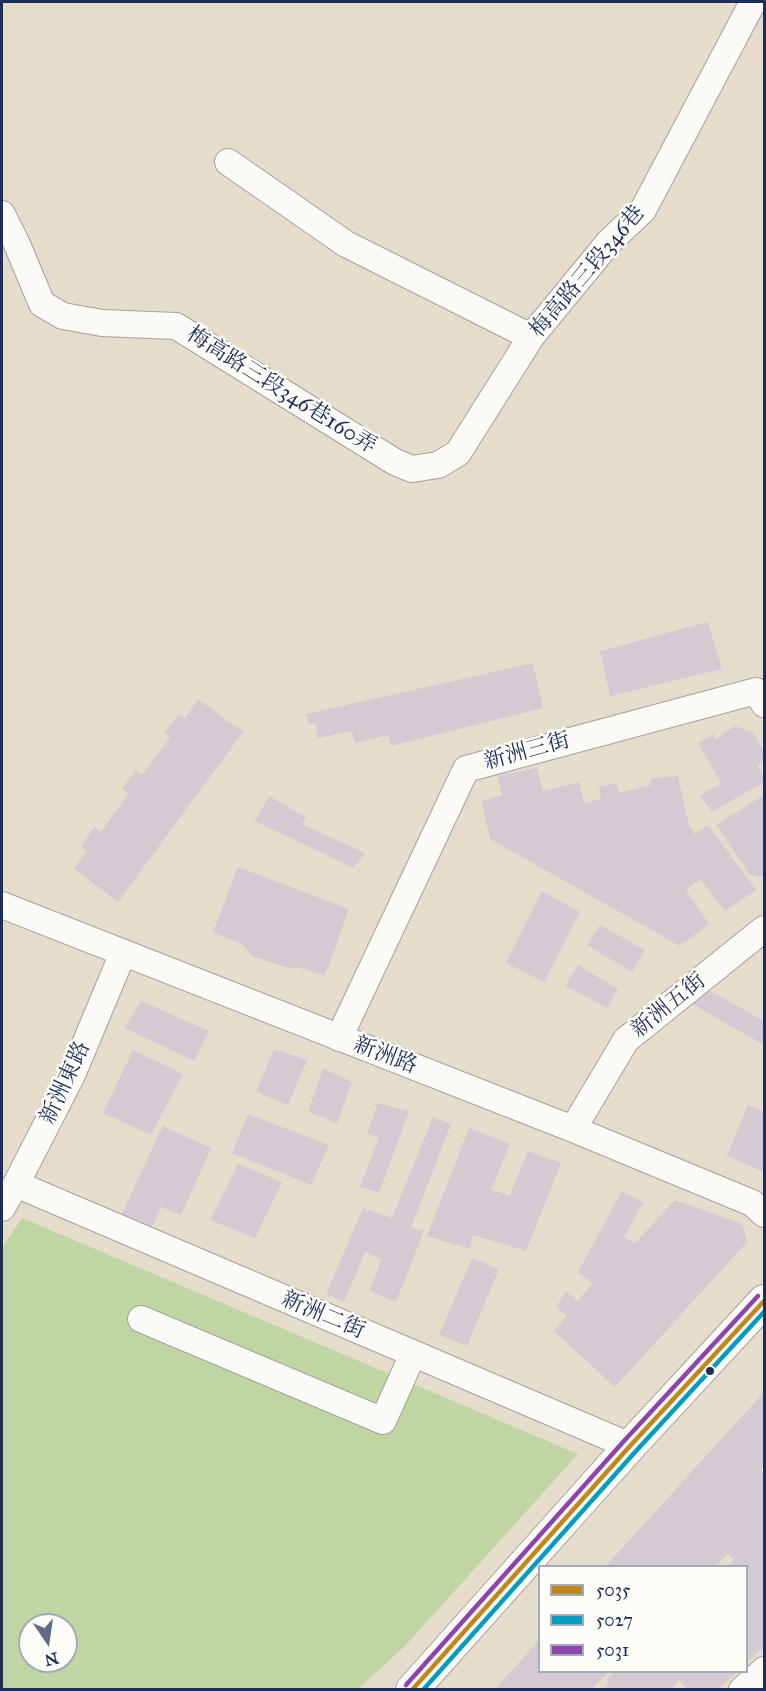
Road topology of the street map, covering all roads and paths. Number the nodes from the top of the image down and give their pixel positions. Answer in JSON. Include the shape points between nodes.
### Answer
{"nodes":[{"id":1,"x":753,"y":2,"type":"edge"},
{"id":2,"x":228,"y":162,"type":"dead end"},
{"id":3,"x":2,"y":214,"type":"edge"},
{"id":4,"x":531,"y":338,"type":"junction"},
{"id":5,"x":438,"y":465,"type":"joint"},
{"id":6,"x":765,"y":704,"type":"edge"},
{"id":7,"x":2,"y":905,"type":"edge"},
{"id":8,"x":765,"y":929,"type":"edge"},
{"id":9,"x":123,"y":953,"type":"junction"},
{"id":10,"x":339,"y":1038,"type":"junction"},
{"id":11,"x":573,"y":1129,"type":"junction"},
{"id":12,"x":16,"y":1185,"type":"junction"},
{"id":13,"x":2,"y":1208,"type":"edge"},
{"id":14,"x":765,"y":1214,"type":"edge"},
{"id":15,"x":765,"y":1301,"type":"edge"},
{"id":16,"x":141,"y":1318,"type":"dead end"},
{"id":17,"x":413,"y":1354,"type":"junction"},
{"id":18,"x":630,"y":1446,"type":"junction"},
{"id":19,"x":765,"y":1670,"type":"edge"},
{"id":20,"x":412,"y":1689,"type":"edge"},
{"id":21,"x":742,"y":1689,"type":"edge"}],
"edges":[{"from":1,"to":4,"type":"street","name":"梅高路三段346巷","via":[[643,210],[609,242]]},
{"from":2,"to":4,"type":"street","via":[[345,244]]},
{"from":3,"to":5,"type":"street","name":"梅高路三段346巷160弄","via":[[42,304],[63,316],[102,323],[176,326],[395,462],[412,470]]},
{"from":4,"to":5,"type":"street","name":"梅高路三段346巷","via":[[458,453]]},
{"from":6,"to":10,"type":"street","name":"新洲三街","via":[[756,691],[466,769]]},
{"from":7,"to":9,"type":"street","name":"新洲路"},
{"from":8,"to":11,"type":"street","name":"新洲五街","via":[[626,1040]]},
{"from":9,"to":10,"type":"street","name":"新洲路"},
{"from":9,"to":12,"type":"street","name":"新洲東路","via":[[72,1075]]},
{"from":10,"to":11,"type":"street","name":"新洲路"},
{"from":11,"to":14,"type":"street","name":"新洲路","via":[[752,1203]]},
{"from":12,"to":13,"type":"street","name":"新洲東路"},
{"from":12,"to":17,"type":"street","name":"新洲二街"},
{"from":15,"to":18,"type":"main road"},
{"from":16,"to":17,"type":"street","via":[[383,1421]]},
{"from":17,"to":18,"type":"street","name":"新洲二街"},
{"from":18,"to":20,"type":"main road"},
{"from":19,"to":21,"type":"street"}]}
